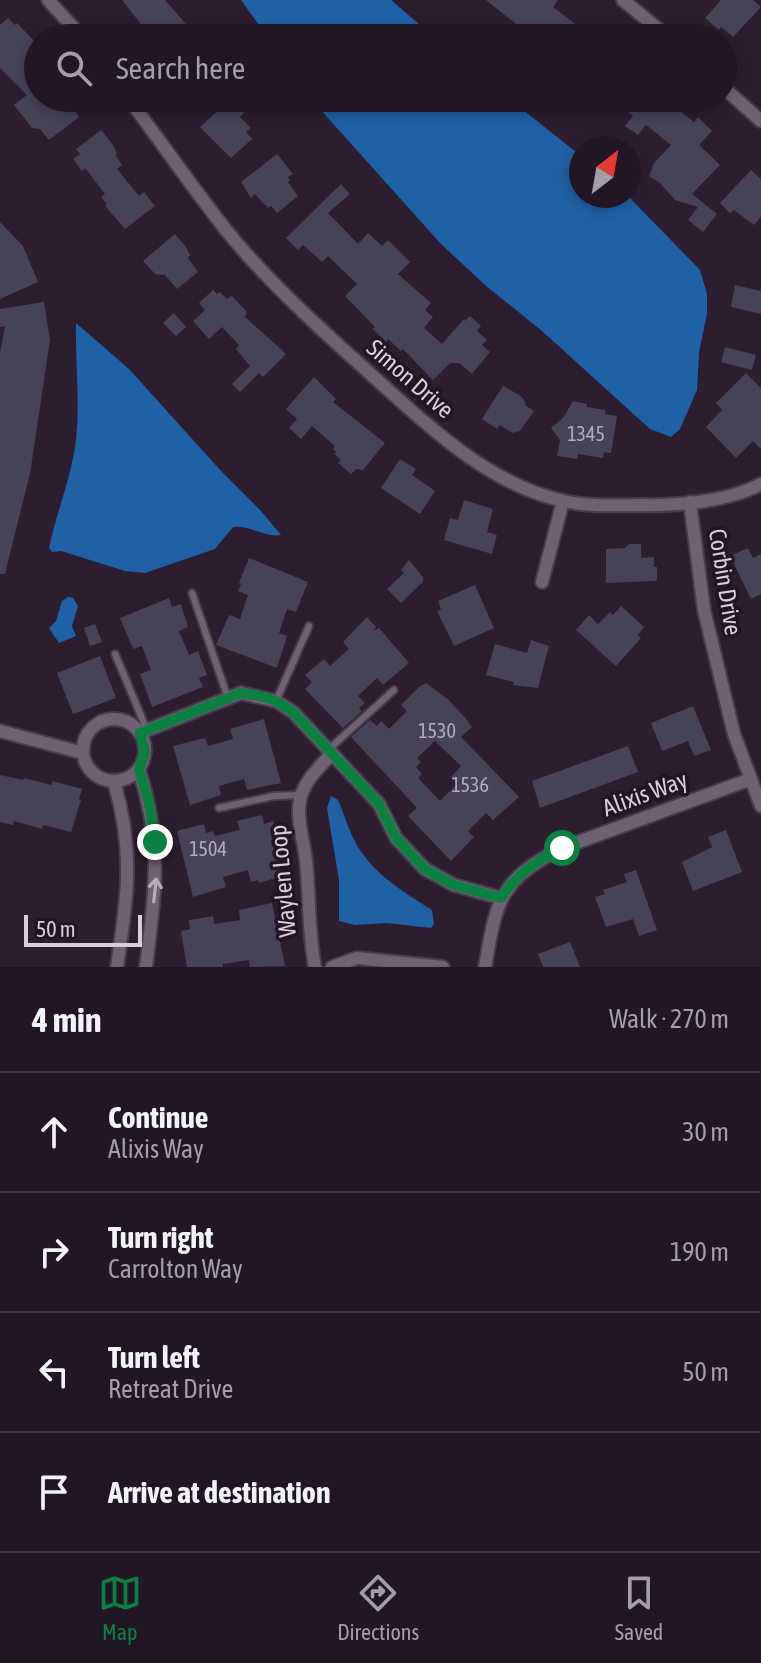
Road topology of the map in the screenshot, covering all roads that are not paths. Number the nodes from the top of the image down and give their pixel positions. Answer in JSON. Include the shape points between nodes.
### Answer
{"nodes":[{"id":1,"x":48,"y":0,"type":"edge"},
{"id":2,"x":623,"y":0,"type":"edge"},
{"id":3,"x":70,"y":24,"type":"edge"},
{"id":4,"x":652,"y":24,"type":"edge"},
{"id":5,"x":737,"y":100,"type":"edge"},
{"id":6,"x":138,"y":112,"type":"edge"},
{"id":7,"x":761,"y":121,"type":"edge"},
{"id":8,"x":761,"y":484,"type":"edge"},
{"id":9,"x":563,"y":501,"type":"junction"},
{"id":10,"x":690,"y":502,"type":"junction"},
{"id":11,"x":542,"y":582,"type":"dead end"},
{"id":12,"x":192,"y":593,"type":"dead end"},
{"id":13,"x":309,"y":626,"type":"dead end"},
{"id":14,"x":115,"y":654,"type":"dead end"},
{"id":15,"x":394,"y":690,"type":"dead end"},
{"id":16,"x":228,"y":698,"type":"junction"},
{"id":17,"x":276,"y":701,"type":"junction"},
{"id":18,"x":0,"y":731,"type":"edge"},
{"id":19,"x":144,"y":732,"type":"junction"},
{"id":20,"x":330,"y":752,"type":"junction"},
{"id":21,"x":83,"y":753,"type":"junction"},
{"id":22,"x":139,"y":770,"type":"junction"},
{"id":23,"x":751,"y":779,"type":"junction"},
{"id":24,"x":114,"y":782,"type":"junction"},
{"id":25,"x":300,"y":795,"type":"junction"},
{"id":26,"x":761,"y":806,"type":"edge"},
{"id":27,"x":219,"y":808,"type":"dead end"},
{"id":28,"x":501,"y":898,"type":"junction"},
{"id":29,"x":117,"y":967,"type":"edge"},
{"id":30,"x":146,"y":967,"type":"edge"},
{"id":31,"x":315,"y":967,"type":"edge"},
{"id":32,"x":332,"y":967,"type":"edge"},
{"id":33,"x":443,"y":967,"type":"edge"},
{"id":34,"x":485,"y":967,"type":"edge"}],
"edges":[{"from":1,"to":3,"type":"street"},
{"from":2,"to":4,"type":"street"},
{"from":5,"to":7,"type":"street"},
{"from":6,"to":9,"type":"street","name":"Simon Drive","via":[[227,232],[303,313],[471,459]]},
{"from":8,"to":10,"type":"street","name":"Simon Drive","via":[[745,493]]},
{"from":9,"to":10,"type":"street","name":"Simon Drive","via":[[666,506]]},
{"from":9,"to":11,"type":"street"},
{"from":10,"to":23,"type":"street","name":"Corbin Drive","via":[[704,610],[734,734]]},
{"from":12,"to":16,"type":"lane"},
{"from":13,"to":17,"type":"lane"},
{"from":14,"to":19,"type":"lane"},
{"from":15,"to":20,"type":"lane"},
{"from":16,"to":17,"type":"street","via":[[241,693]]},
{"from":16,"to":19,"type":"street"},
{"from":17,"to":20,"type":"street"},
{"from":18,"to":21,"type":"street"},
{"from":19,"to":21,"type":"street","via":[[124,721],[104,721],[87,733]]},
{"from":19,"to":22,"type":"street"},
{"from":20,"to":25,"type":"street","name":"Waylen Loop"},
{"from":20,"to":28,"type":"street","via":[[379,804],[396,838],[425,869],[454,885]]},
{"from":21,"to":24,"type":"street","via":[[97,776]]},
{"from":22,"to":24,"type":"street"},
{"from":30,"to":22,"type":"street","one_way":true,"via":[[157,878],[149,803]]},
{"from":23,"to":26,"type":"street","name":"Corbin Drive"},
{"from":23,"to":28,"type":"street","name":"Alixis Way","via":[[562,848],[535,862]]},
{"from":24,"to":29,"type":"street","via":[[128,849]]},
{"from":25,"to":27,"type":"lane"},
{"from":25,"to":31,"type":"street","name":"Waylen Loop"},
{"from":28,"to":34,"type":"street","name":"Alixis Way"},
{"from":32,"to":33,"type":"street","via":[[357,958]]}]}
